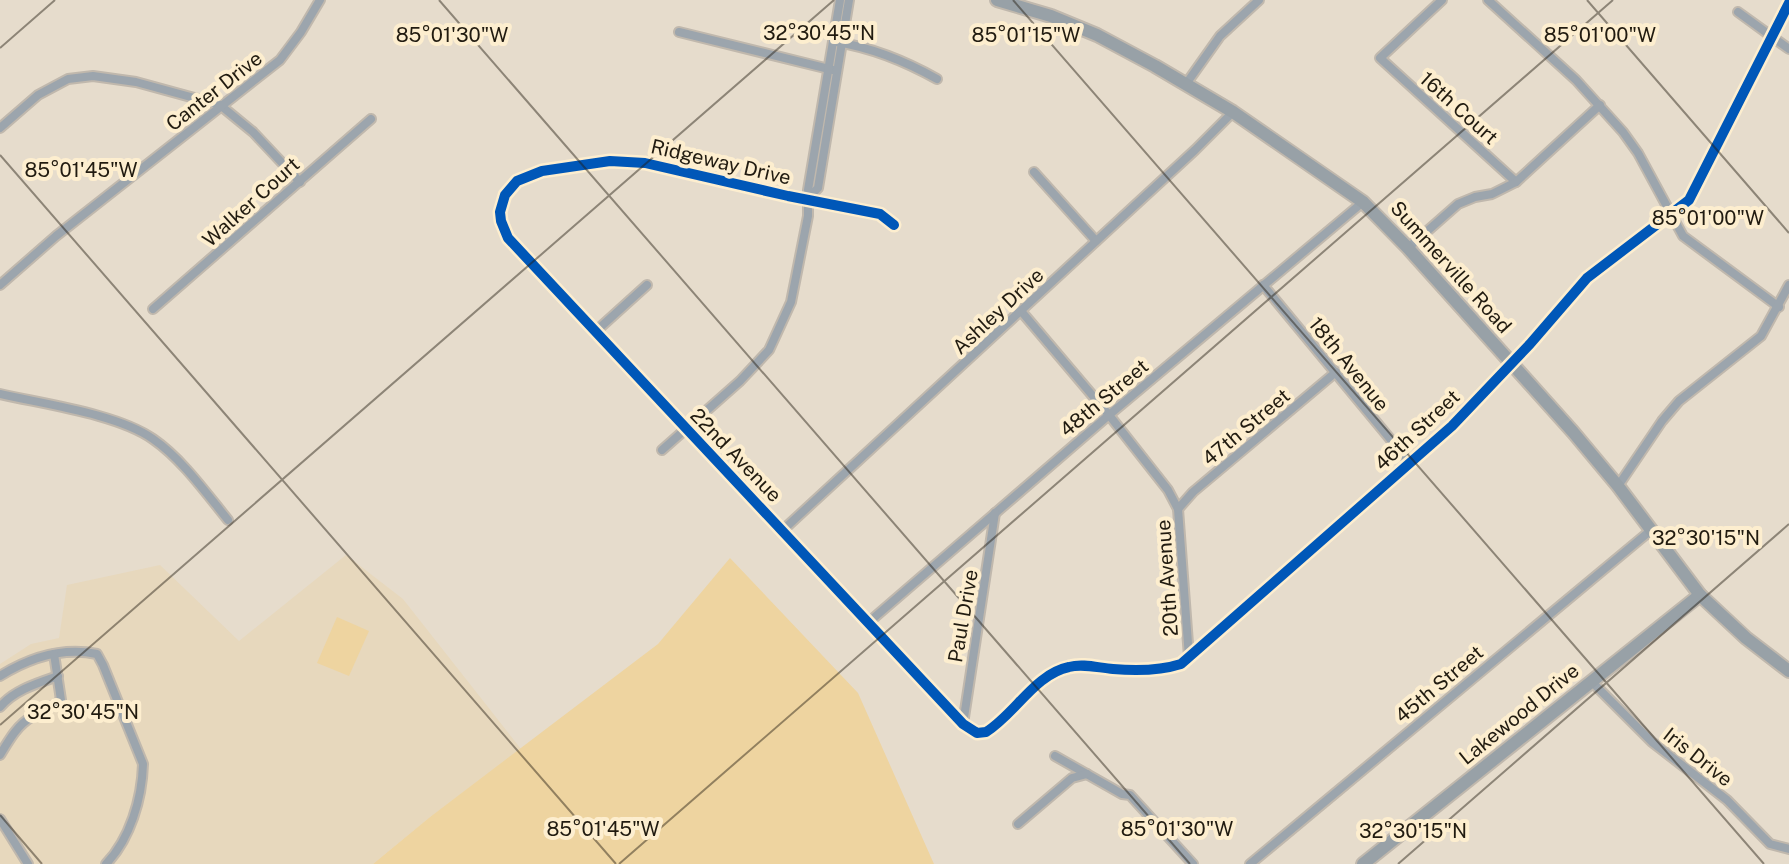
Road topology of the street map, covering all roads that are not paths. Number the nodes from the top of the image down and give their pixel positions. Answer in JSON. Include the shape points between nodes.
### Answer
{"nodes":[{"id":1,"x":320,"y":0,"type":"edge"},
{"id":2,"x":840,"y":0,"type":"edge"},
{"id":3,"x":849,"y":0,"type":"edge"},
{"id":4,"x":997,"y":0,"type":"edge"},
{"id":5,"x":1259,"y":0,"type":"edge"},
{"id":6,"x":1442,"y":0,"type":"edge"},
{"id":7,"x":1488,"y":0,"type":"edge"},
{"id":8,"x":1789,"y":3,"type":"edge"},
{"id":9,"x":1029,"y":4,"type":"edge"},
{"id":10,"x":1738,"y":12,"type":"dead end"},
{"id":11,"x":679,"y":32,"type":"dead end"},
{"id":12,"x":1771,"y":35,"type":"junction"},
{"id":13,"x":837,"y":42,"type":"junction"},
{"id":14,"x":1789,"y":49,"type":"edge"},
{"id":15,"x":833,"y":70,"type":"junction"},
{"id":16,"x":937,"y":79,"type":"dead end"},
{"id":17,"x":1186,"y":84,"type":"junction"},
{"id":18,"x":220,"y":105,"type":"junction"},
{"id":19,"x":1600,"y":105,"type":"junction"},
{"id":20,"x":1233,"y":112,"type":"junction"},
{"id":21,"x":371,"y":119,"type":"dead end"},
{"id":22,"x":0,"y":128,"type":"edge"},
{"id":23,"x":1034,"y":172,"type":"dead end"},
{"id":24,"x":300,"y":182,"type":"junction"},
{"id":25,"x":1516,"y":182,"type":"junction"},
{"id":26,"x":807,"y":199,"type":"junction"},
{"id":27,"x":1363,"y":202,"type":"junction"},
{"id":28,"x":502,"y":203,"type":"joint"},
{"id":29,"x":1671,"y":216,"type":"junction"},
{"id":30,"x":894,"y":225,"type":"dead end"},
{"id":31,"x":1096,"y":241,"type":"junction"},
{"id":32,"x":1408,"y":248,"type":"junction"},
{"id":33,"x":0,"y":285,"type":"edge"},
{"id":34,"x":647,"y":285,"type":"dead end"},
{"id":35,"x":1263,"y":285,"type":"junction"},
{"id":36,"x":1788,"y":292,"type":"edge"},
{"id":37,"x":1779,"y":307,"type":"junction"},
{"id":38,"x":153,"y":309,"type":"dead end"},
{"id":39,"x":1021,"y":311,"type":"junction"},
{"id":40,"x":595,"y":332,"type":"junction"},
{"id":41,"x":1510,"y":362,"type":"junction"},
{"id":42,"x":1336,"y":372,"type":"junction"},
{"id":43,"x":0,"y":394,"type":"edge"},
{"id":44,"x":1109,"y":415,"type":"junction"},
{"id":45,"x":685,"y":429,"type":"junction"},
{"id":46,"x":662,"y":450,"type":"dead end"},
{"id":47,"x":1410,"y":463,"type":"junction"},
{"id":48,"x":1618,"y":486,"type":"junction"},
{"id":49,"x":1178,"y":509,"type":"junction"},
{"id":50,"x":995,"y":513,"type":"junction"},
{"id":51,"x":228,"y":520,"type":"dead end"},
{"id":52,"x":783,"y":530,"type":"junction"},
{"id":53,"x":1650,"y":531,"type":"junction"},
{"id":54,"x":1700,"y":595,"type":"junction"},
{"id":55,"x":869,"y":622,"type":"junction"},
{"id":56,"x":54,"y":654,"type":"junction"},
{"id":57,"x":1189,"y":657,"type":"junction"},
{"id":58,"x":1789,"y":671,"type":"edge"},
{"id":59,"x":0,"y":676,"type":"edge"},
{"id":60,"x":58,"y":676,"type":"junction"},
{"id":61,"x":1592,"y":682,"type":"junction"},
{"id":62,"x":0,"y":707,"type":"edge"},
{"id":63,"x":963,"y":724,"type":"junction"},
{"id":64,"x":0,"y":755,"type":"edge"},
{"id":65,"x":1055,"y":756,"type":"dead end"},
{"id":66,"x":1087,"y":774,"type":"junction"},
{"id":67,"x":0,"y":819,"type":"edge"},
{"id":68,"x":1018,"y":824,"type":"dead end"},
{"id":69,"x":1789,"y":849,"type":"edge"},
{"id":70,"x":28,"y":864,"type":"edge"},
{"id":71,"x":106,"y":864,"type":"edge"},
{"id":72,"x":1193,"y":864,"type":"edge"},
{"id":73,"x":1250,"y":864,"type":"edge"},
{"id":74,"x":1363,"y":864,"type":"edge"}],
"edges":[{"from":1,"to":18,"type":"street","name":"Canter Drive","via":[[280,60]]},
{"from":2,"to":13,"type":"street"},
{"from":3,"to":13,"type":"street"},
{"from":4,"to":9,"type":"main road","name":"Summerville Road"},
{"from":5,"to":17,"type":"street","via":[[1220,36]]},
{"from":6,"to":25,"type":"street","name":"16th Court","via":[[1380,58]]},
{"from":7,"to":19,"type":"street"},
{"from":8,"to":12,"type":"street","name":"46th Street"},
{"from":9,"to":17,"type":"main road","name":"Summerville Road"},
{"from":10,"to":12,"type":"street"},
{"from":11,"to":15,"type":"street"},
{"from":12,"to":14,"type":"street"},
{"from":12,"to":29,"type":"street","name":"46th Street","via":[[1689,200]]},
{"from":13,"to":15,"type":"street"},
{"from":13,"to":16,"type":"street","via":[[899,59]]},
{"from":15,"to":26,"type":"street"},
{"from":17,"to":20,"type":"main road","name":"Summerville Road"},
{"from":18,"to":22,"type":"street","via":[[136,82],[85,76],[52,85]]},
{"from":18,"to":24,"type":"street"},
{"from":18,"to":33,"type":"street","name":"Canter Drive"},
{"from":19,"to":25,"type":"street"},
{"from":19,"to":29,"type":"street","via":[[1638,153]]},
{"from":20,"to":27,"type":"main road","name":"Summerville Road"},
{"from":20,"to":31,"type":"street","name":"Ashley Drive"},
{"from":21,"to":24,"type":"street","name":"Walker Court"},
{"from":23,"to":31,"type":"street"},
{"from":24,"to":38,"type":"street","name":"Walker Court"},
{"from":25,"to":32,"type":"street","via":[[1458,204]]},
{"from":26,"to":28,"type":"street","name":"Ridgeway Drive","via":[[619,161],[524,176]]},
{"from":26,"to":30,"type":"street","name":"Ridgeway Drive","via":[[880,214]]},
{"from":26,"to":45,"type":"street","via":[[797,276],[782,327],[759,364]]},
{"from":27,"to":32,"type":"main road","name":"Summerville Road"},
{"from":27,"to":35,"type":"street","name":"48th Street"},
{"from":28,"to":40,"type":"street","name":"22nd Avenue","via":[[501,221],[508,238]]},
{"from":29,"to":37,"type":"street","via":[[1696,248]]},
{"from":29,"to":41,"type":"street","name":"46th Street","via":[[1587,278]]},
{"from":31,"to":39,"type":"street","name":"Ashley Drive"},
{"from":32,"to":41,"type":"main road","name":"Summerville Road"},
{"from":34,"to":40,"type":"street"},
{"from":35,"to":42,"type":"street","name":"18th Avenue"},
{"from":35,"to":44,"type":"street","name":"48th Street"},
{"from":36,"to":37,"type":"street"},
{"from":37,"to":48,"type":"street","via":[[1761,336],[1679,401]]},
{"from":39,"to":44,"type":"street","name":"20th Avenue"},
{"from":39,"to":52,"type":"street","name":"Ashley Drive"},
{"from":40,"to":45,"type":"street","name":"22nd Avenue"},
{"from":41,"to":47,"type":"street","name":"46th Street"},
{"from":41,"to":48,"type":"main road","name":"Summerville Road"},
{"from":42,"to":47,"type":"street","name":"18th Avenue"},
{"from":42,"to":49,"type":"street","name":"47th Street"},
{"from":43,"to":51,"type":"street","via":[[139,430],[167,451]]},
{"from":44,"to":49,"type":"street","name":"20th Avenue"},
{"from":44,"to":50,"type":"street","name":"48th Street"},
{"from":45,"to":46,"type":"street"},
{"from":45,"to":52,"type":"street","name":"22nd Avenue"},
{"from":47,"to":57,"type":"street","name":"46th Street"},
{"from":48,"to":53,"type":"main road","name":"Summerville Road"},
{"from":49,"to":57,"type":"street","name":"20th Avenue"},
{"from":50,"to":55,"type":"street","name":"48th Street"},
{"from":50,"to":63,"type":"street","name":"Paul Drive"},
{"from":52,"to":55,"type":"street","name":"22nd Avenue"},
{"from":53,"to":54,"type":"main road","name":"Summerville Road"},
{"from":53,"to":73,"type":"street","name":"45th Street"},
{"from":54,"to":58,"type":"main road","name":"Summerville Road"},
{"from":54,"to":61,"type":"main road","name":"Lakewood Drive"},
{"from":55,"to":63,"type":"street","name":"22nd Avenue"},
{"from":56,"to":59,"type":"street"},
{"from":56,"to":60,"type":"street"},
{"from":56,"to":71,"type":"street","via":[[74,649],[97,654],[143,764],[126,837]]},
{"from":57,"to":63,"type":"street","name":"46th Street","via":[[1164,670],[1068,667],[986,732]]},
{"from":60,"to":62,"type":"street","via":[[27,687]]},
{"from":60,"to":64,"type":"street","via":[[61,700],[14,732]]},
{"from":61,"to":69,"type":"street","name":"Iris Drive","via":[[1770,844]]},
{"from":61,"to":74,"type":"main road","name":"Lakewood Drive"},
{"from":65,"to":66,"type":"street"},
{"from":66,"to":68,"type":"street","via":[[1063,784]]},
{"from":66,"to":72,"type":"street","via":[[1130,795]]},
{"from":67,"to":70,"type":"street"}]}
